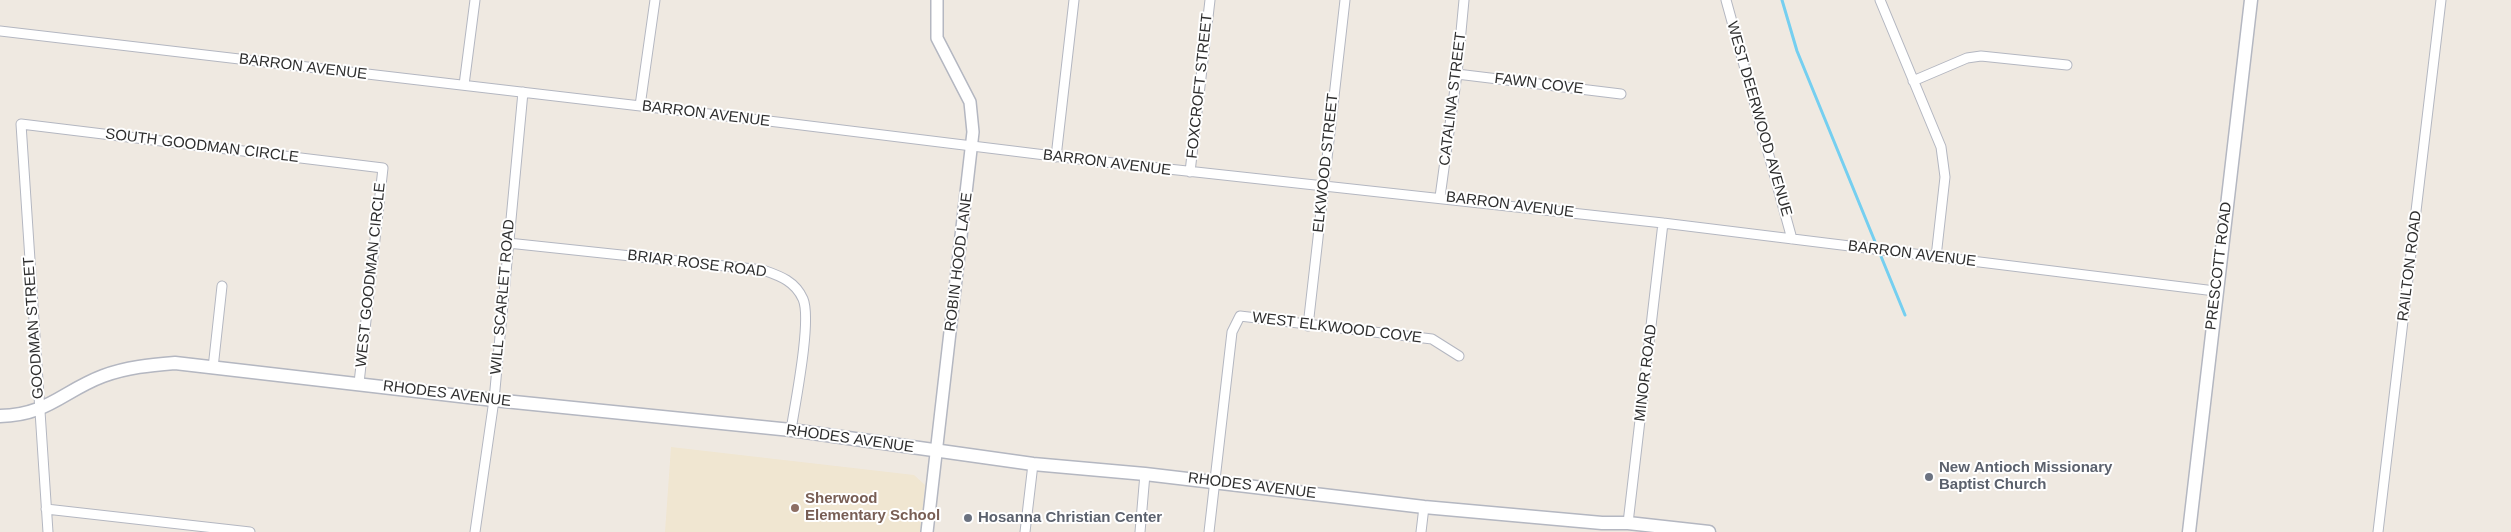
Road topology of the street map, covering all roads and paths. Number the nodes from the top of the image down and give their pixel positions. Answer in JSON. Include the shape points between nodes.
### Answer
{"nodes":[{"id":1,"x":475,"y":0,"type":"edge"},
{"id":2,"x":654,"y":0,"type":"edge"},
{"id":3,"x":938,"y":0,"type":"edge"},
{"id":4,"x":1074,"y":0,"type":"edge"},
{"id":5,"x":1210,"y":0,"type":"edge"},
{"id":6,"x":1344,"y":0,"type":"edge"},
{"id":7,"x":1464,"y":0,"type":"edge"},
{"id":8,"x":1726,"y":0,"type":"edge"},
{"id":9,"x":1880,"y":0,"type":"edge"},
{"id":10,"x":2251,"y":0,"type":"edge"},
{"id":11,"x":2440,"y":0,"type":"edge"},
{"id":12,"x":0,"y":31,"type":"edge"},
{"id":13,"x":2067,"y":65,"type":"dead end"},
{"id":14,"x":1457,"y":74,"type":"junction"},
{"id":15,"x":1913,"y":81,"type":"junction"},
{"id":16,"x":464,"y":85,"type":"junction"},
{"id":17,"x":523,"y":92,"type":"junction"},
{"id":18,"x":1621,"y":94,"type":"dead end"},
{"id":19,"x":640,"y":106,"type":"junction"},
{"id":20,"x":21,"y":124,"type":"joint"},
{"id":21,"x":972,"y":147,"type":"junction"},
{"id":22,"x":1056,"y":157,"type":"junction"},
{"id":23,"x":383,"y":168,"type":"joint"},
{"id":24,"x":1190,"y":172,"type":"junction"},
{"id":25,"x":1322,"y":187,"type":"junction"},
{"id":26,"x":1440,"y":197,"type":"junction"},
{"id":27,"x":1663,"y":223,"type":"junction"},
{"id":28,"x":1792,"y":239,"type":"junction"},
{"id":29,"x":508,"y":243,"type":"junction"},
{"id":30,"x":1936,"y":257,"type":"junction"},
{"id":31,"x":222,"y":286,"type":"dead end"},
{"id":32,"x":2215,"y":291,"type":"junction"},
{"id":33,"x":1308,"y":326,"type":"junction"},
{"id":34,"x":1459,"y":356,"type":"dead end"},
{"id":35,"x":213,"y":368,"type":"junction"},
{"id":36,"x":359,"y":383,"type":"junction"},
{"id":37,"x":494,"y":400,"type":"junction"},
{"id":38,"x":40,"y":410,"type":"junction"},
{"id":39,"x":0,"y":416,"type":"edge"},
{"id":40,"x":791,"y":430,"type":"junction"},
{"id":41,"x":937,"y":452,"type":"junction"},
{"id":42,"x":1033,"y":464,"type":"junction"},
{"id":43,"x":1145,"y":474,"type":"junction"},
{"id":44,"x":1215,"y":482,"type":"junction"},
{"id":45,"x":1424,"y":507,"type":"junction"},
{"id":46,"x":46,"y":509,"type":"junction"},
{"id":47,"x":1628,"y":523,"type":"junction"},
{"id":48,"x":1601,"y":527,"type":"edge"},
{"id":49,"x":48,"y":532,"type":"edge"},
{"id":50,"x":250,"y":532,"type":"edge"},
{"id":51,"x":475,"y":532,"type":"edge"},
{"id":52,"x":927,"y":532,"type":"edge"},
{"id":53,"x":1025,"y":532,"type":"edge"},
{"id":54,"x":1140,"y":532,"type":"edge"},
{"id":55,"x":1209,"y":532,"type":"edge"},
{"id":56,"x":1421,"y":532,"type":"edge"},
{"id":57,"x":1710,"y":532,"type":"edge"},
{"id":58,"x":2189,"y":532,"type":"edge"},
{"id":59,"x":2378,"y":532,"type":"edge"}],
"edges":[{"from":1,"to":16,"type":"street"},
{"from":2,"to":19,"type":"street"},
{"from":3,"to":21,"type":"street","name":"ROBIN HOOD LANE","via":[[937,38],[970,102]]},
{"from":4,"to":22,"type":"street"},
{"from":5,"to":24,"type":"street","name":"FOXCROFT STREET"},
{"from":6,"to":25,"type":"street","name":"ELKWOOD STREET"},
{"from":7,"to":14,"type":"street","name":"CATALINA STREET"},
{"from":8,"to":28,"type":"street","name":"WEST DEERWOOD AVENUE"},
{"from":9,"to":15,"type":"street"},
{"from":10,"to":32,"type":"main road","name":"PRESCOTT ROAD"},
{"from":11,"to":59,"type":"street","name":"RAILTON ROAD"},
{"from":12,"to":16,"type":"street","name":"BARRON AVENUE"},
{"from":13,"to":15,"type":"street","via":[[1981,56],[1967,58]]},
{"from":14,"to":18,"type":"street","name":"FAWN COVE"},
{"from":14,"to":26,"type":"street","name":"CATALINA STREET"},
{"from":15,"to":30,"type":"street","via":[[1941,147],[1945,177]]},
{"from":16,"to":17,"type":"street","name":"BARRON AVENUE"},
{"from":17,"to":19,"type":"street","name":"BARRON AVENUE"},
{"from":17,"to":29,"type":"street","name":"WILL SCARLET ROAD"},
{"from":19,"to":21,"type":"street","name":"BARRON AVENUE"},
{"from":20,"to":23,"type":"street","name":"SOUTH GOODMAN CIRCLE"},
{"from":20,"to":38,"type":"street","name":"GOODMAN STREET"},
{"from":21,"to":22,"type":"street","name":"BARRON AVENUE"},
{"from":21,"to":41,"type":"street","name":"ROBIN HOOD LANE"},
{"from":22,"to":24,"type":"street","name":"BARRON AVENUE"},
{"from":23,"to":36,"type":"street","name":"WEST GOODMAN CIRCLE"},
{"from":24,"to":25,"type":"street","name":"BARRON AVENUE"},
{"from":25,"to":26,"type":"street","name":"BARRON AVENUE"},
{"from":25,"to":33,"type":"street","name":"ELKWOOD STREET"},
{"from":26,"to":27,"type":"street","name":"BARRON AVENUE"},
{"from":27,"to":28,"type":"street","name":"BARRON AVENUE"},
{"from":27,"to":47,"type":"street","name":"MINOR ROAD"},
{"from":28,"to":30,"type":"street","name":"BARRON AVENUE"},
{"from":29,"to":37,"type":"street","name":"WILL SCARLET ROAD"},
{"from":29,"to":40,"type":"street","name":"BRIAR ROSE ROAD","via":[[764,270],[787,279],[803,299],[805,329]]},
{"from":30,"to":32,"type":"street","name":"BARRON AVENUE"},
{"from":31,"to":35,"type":"street"},
{"from":32,"to":58,"type":"main road","name":"PRESCOTT ROAD"},
{"from":33,"to":34,"type":"street","name":"WEST ELKWOOD COVE","via":[[1432,339]]},
{"from":33,"to":44,"type":"street","name":"WEST ELKWOOD COVE","via":[[1240,316],[1232,332]]},
{"from":35,"to":36,"type":"main road","name":"RHODES AVENUE"},
{"from":35,"to":38,"type":"main road","name":"RHODES AVENUE","via":[[175,363],[137,366],[102,376]]},
{"from":36,"to":37,"type":"main road","name":"RHODES AVENUE"},
{"from":37,"to":40,"type":"main road","name":"RHODES AVENUE"},
{"from":37,"to":51,"type":"street","name":"WILL SCARLET ROAD"},
{"from":38,"to":39,"type":"main road","name":"RHODES AVENUE"},
{"from":38,"to":46,"type":"street","name":"GOODMAN STREET"},
{"from":40,"to":41,"type":"main road","name":"RHODES AVENUE"},
{"from":41,"to":42,"type":"main road","name":"RHODES AVENUE"},
{"from":41,"to":52,"type":"street","name":"ROBIN HOOD LANE"},
{"from":42,"to":43,"type":"main road","name":"RHODES AVENUE"},
{"from":42,"to":53,"type":"street"},
{"from":43,"to":44,"type":"main road","name":"RHODES AVENUE"},
{"from":43,"to":54,"type":"street"},
{"from":44,"to":45,"type":"main road","name":"RHODES AVENUE"},
{"from":44,"to":55,"type":"street"},
{"from":45,"to":48,"type":"main road","name":"RHODES AVENUE"},
{"from":45,"to":56,"type":"street"},
{"from":46,"to":49,"type":"street","name":"GOODMAN STREET"},
{"from":46,"to":50,"type":"street"},
{"from":47,"to":48,"type":"main road","name":"RHODES AVENUE"},
{"from":47,"to":57,"type":"main road","name":"RHODES AVENUE"}]}
